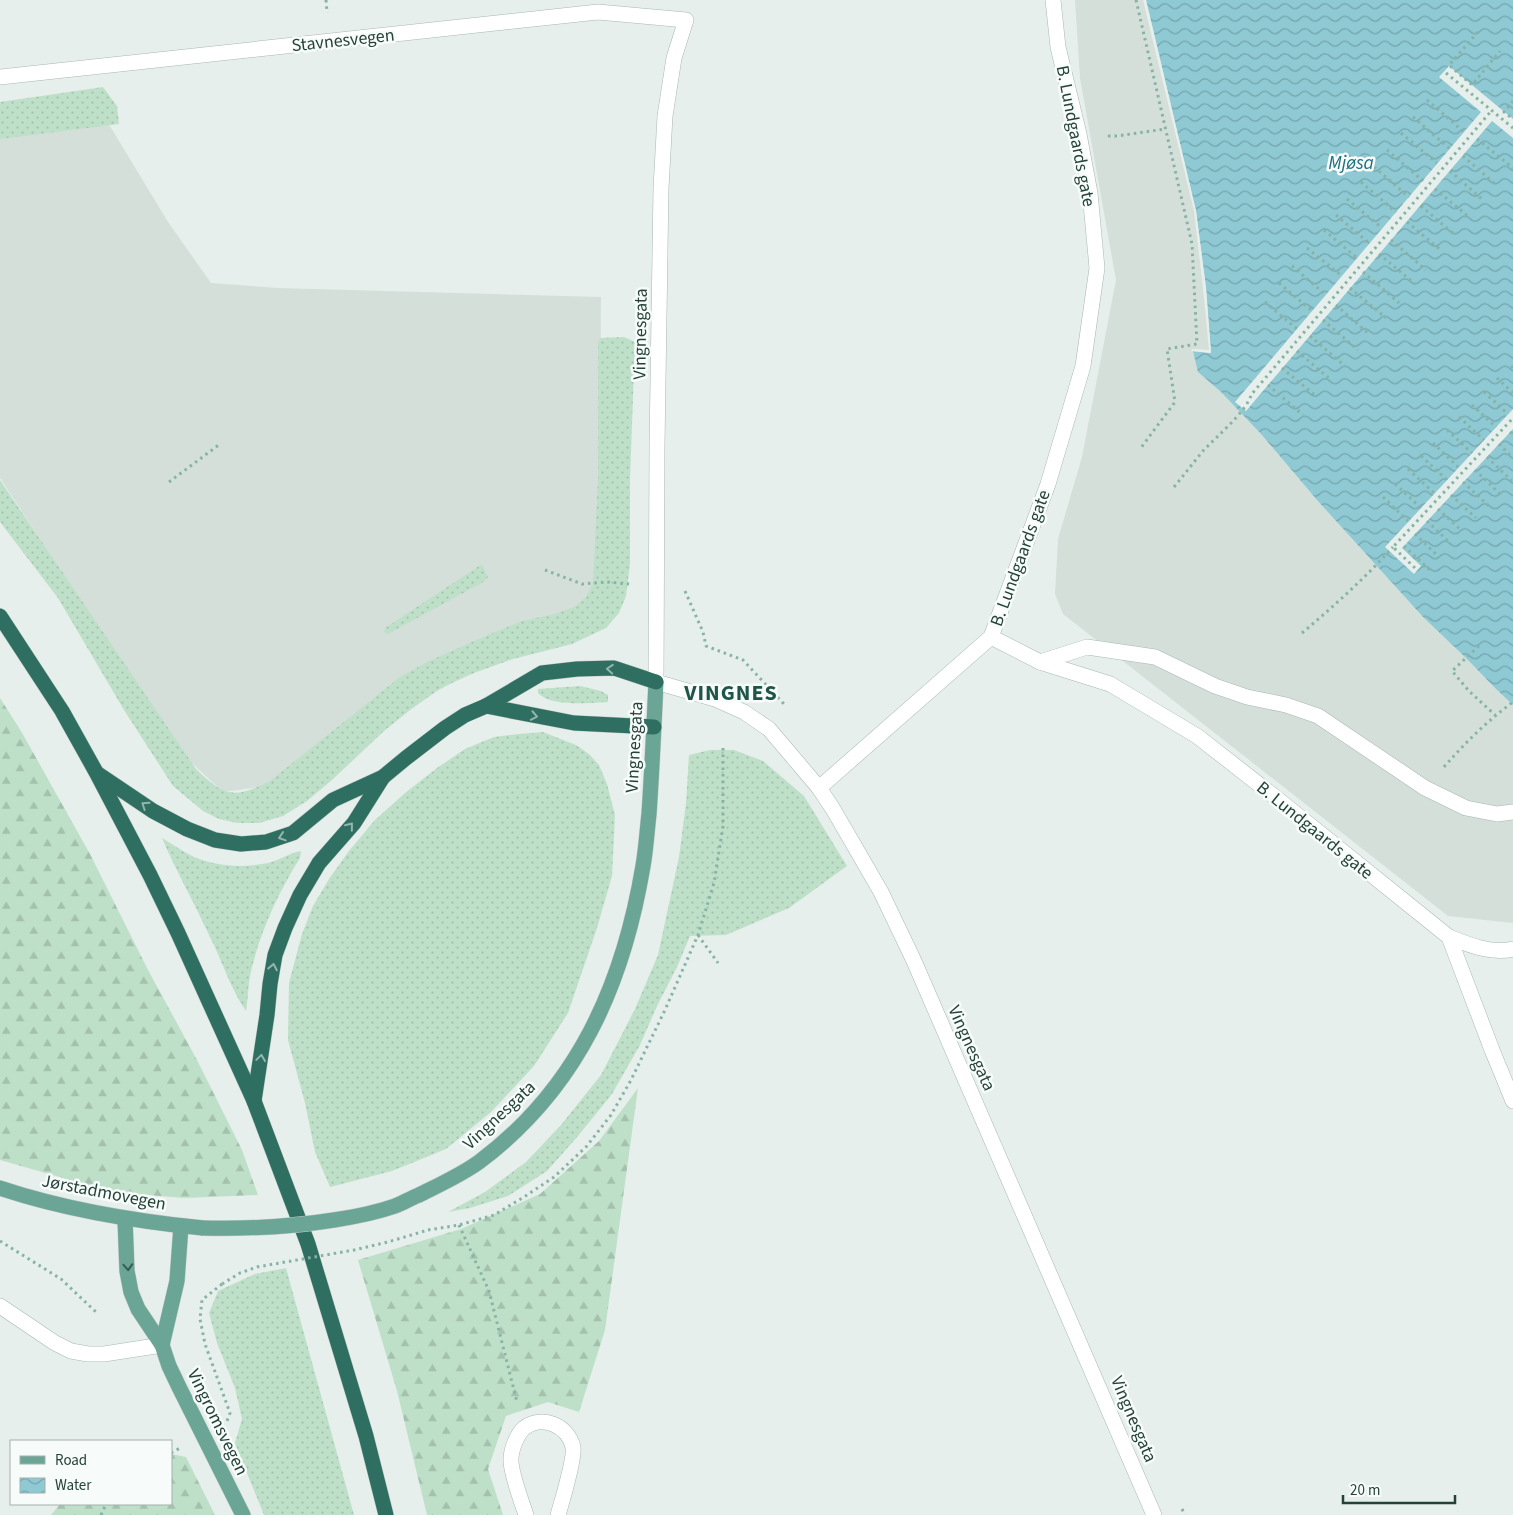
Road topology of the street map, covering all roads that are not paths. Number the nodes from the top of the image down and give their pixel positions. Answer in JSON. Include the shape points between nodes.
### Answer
{"nodes":[{"id":1,"x":1053,"y":0,"type":"edge"},
{"id":2,"x":686,"y":20,"type":"joint"},
{"id":3,"x":0,"y":77,"type":"edge"},
{"id":4,"x":0,"y":616,"type":"edge"},
{"id":5,"x":991,"y":637,"type":"junction"},
{"id":6,"x":1040,"y":662,"type":"junction"},
{"id":7,"x":656,"y":682,"type":"junction"},
{"id":8,"x":486,"y":706,"type":"junction"},
{"id":9,"x":654,"y":727,"type":"junction"},
{"id":10,"x":96,"y":772,"type":"junction"},
{"id":11,"x":383,"y":777,"type":"junction"},
{"id":12,"x":819,"y":788,"type":"junction"},
{"id":13,"x":1513,"y":812,"type":"edge"},
{"id":14,"x":1449,"y":936,"type":"junction"},
{"id":15,"x":1513,"y":949,"type":"edge"},
{"id":16,"x":254,"y":1101,"type":"junction"},
{"id":17,"x":1513,"y":1101,"type":"edge"},
{"id":18,"x":0,"y":1188,"type":"edge"},
{"id":19,"x":125,"y":1218,"type":"junction"},
{"id":20,"x":181,"y":1226,"type":"junction"},
{"id":21,"x":203,"y":1228,"type":"joint"},
{"id":22,"x":0,"y":1306,"type":"edge"},
{"id":23,"x":162,"y":1345,"type":"junction"},
{"id":24,"x":243,"y":1515,"type":"edge"},
{"id":25,"x":386,"y":1515,"type":"edge"},
{"id":26,"x":526,"y":1515,"type":"edge"},
{"id":27,"x":558,"y":1515,"type":"edge"},
{"id":28,"x":1154,"y":1515,"type":"edge"}],
"edges":[{"from":1,"to":5,"type":"street","name":"B. Lundgaards gate","via":[[1058,47],[1080,134],[1090,193],[1096,268],[1083,366],[1048,484]]},
{"from":2,"to":3,"type":"street","name":"Stavnesvegen","via":[[598,12]]},
{"from":2,"to":7,"type":"street","name":"Vingnesgata","via":[[674,58],[665,116],[661,188]]},
{"from":4,"to":10,"type":"highway","via":[[62,711]]},
{"from":5,"to":6,"type":"street","name":"B. Lundgaards gate"},
{"from":5,"to":12,"type":"street"},
{"from":6,"to":13,"type":"street","via":[[1088,647],[1156,657],[1247,698],[1286,705],[1318,716],[1425,788],[1466,808],[1497,814]]},
{"from":6,"to":14,"type":"street","name":"B. Lundgaards gate","via":[[1110,684],[1197,736]]},
{"from":7,"to":8,"type":"highway","one_way":true,"via":[[614,668],[577,668],[542,673]]},
{"from":7,"to":9,"type":"main road","name":"Vingnesgata"},
{"from":7,"to":12,"type":"street","name":"Vingnesgata","via":[[744,712],[769,729]]},
{"from":8,"to":9,"type":"highway","one_way":true,"via":[[574,723]]},
{"from":8,"to":11,"type":"highway","via":[[445,728]]},
{"from":9,"to":21,"type":"main road","name":"Vingnesgata","bridge":true,"via":[[643,865],[626,947],[596,1023],[556,1087],[530,1117],[478,1163],[394,1206],[324,1222],[244,1229]]},
{"from":11,"to":10,"type":"highway","one_way":true,"via":[[333,800],[293,833],[266,842],[241,844],[214,840],[187,829],[153,811]]},
{"from":10,"to":16,"type":"highway","via":[[178,933]]},
{"from":16,"to":11,"type":"highway","one_way":true,"via":[[275,955],[285,928],[319,863],[354,822]]},
{"from":12,"to":28,"type":"street","name":"Vingnesgata","via":[[881,892],[914,961]]},
{"from":14,"to":15,"type":"street","name":"B. Lundgaards gate","via":[[1473,947]]},
{"from":14,"to":17,"type":"street"},
{"from":16,"to":25,"type":"highway","via":[[308,1244],[366,1436]]},
{"from":18,"to":19,"type":"main road","name":"Jørstadmovegen"},
{"from":19,"to":20,"type":"main road","name":"Jørstadmovegen"},
{"from":19,"to":23,"type":"main road","name":"Vingromsvegen","one_way":true,"via":[[131,1292],[138,1309]]},
{"from":20,"to":21,"type":"main road","name":"Jørstadmovegen"},
{"from":20,"to":23,"type":"main road","via":[[177,1281]]},
{"from":22,"to":23,"type":"street","via":[[71,1351],[104,1354]]},
{"from":23,"to":24,"type":"main road","name":"Vingromsvegen","via":[[179,1387]]},
{"from":26,"to":27,"type":"street","via":[[510,1460],[515,1442],[524,1428],[549,1422],[560,1428],[573,1449]]}]}
